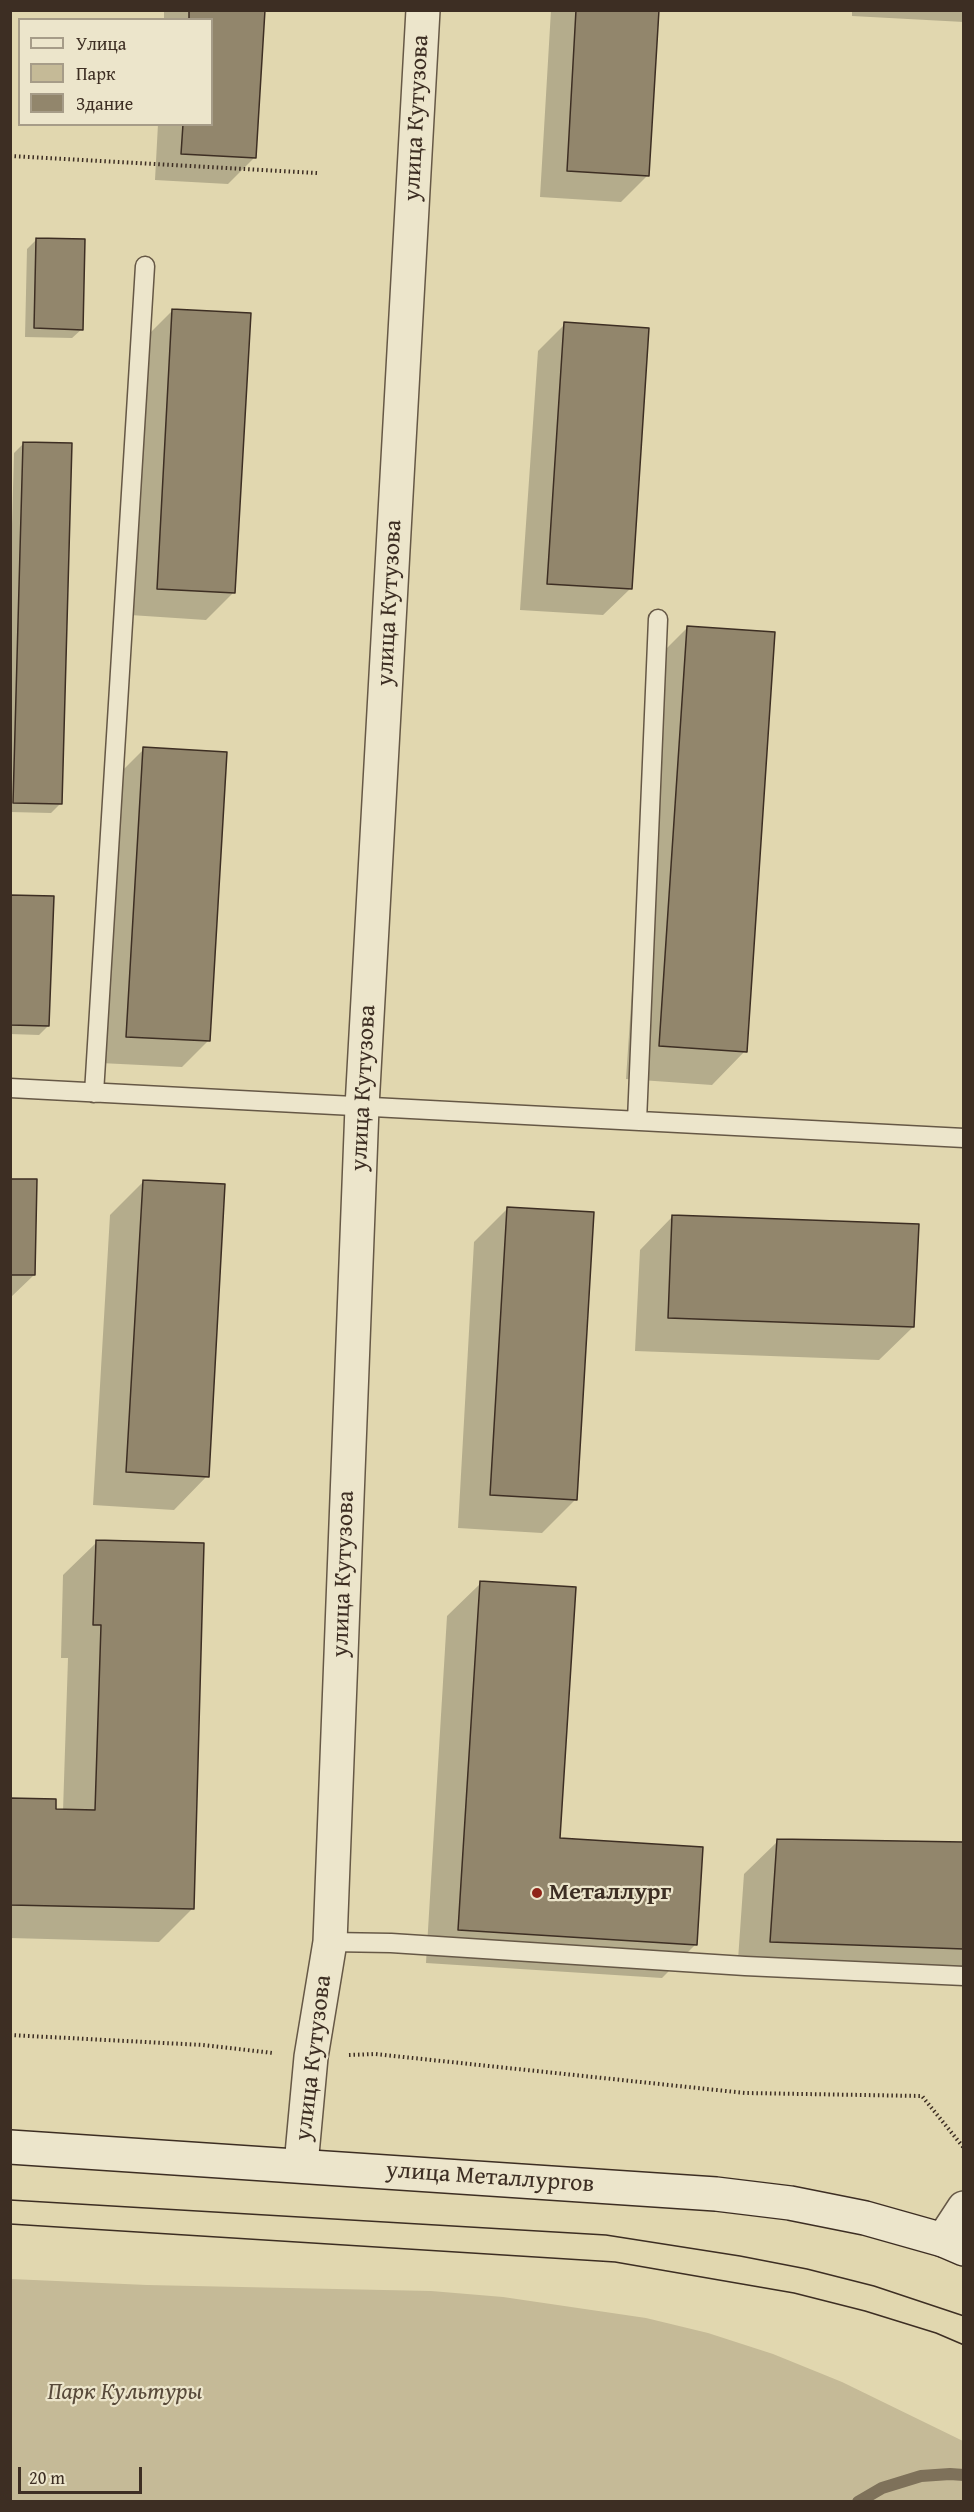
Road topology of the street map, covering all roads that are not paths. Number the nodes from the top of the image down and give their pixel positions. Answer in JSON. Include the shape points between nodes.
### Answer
{"nodes":[{"id":1,"x":423,"y":10,"type":"edge"},
{"id":2,"x":145,"y":266,"type":"dead end"},
{"id":3,"x":658,"y":619,"type":"dead end"},
{"id":4,"x":10,"y":1088,"type":"edge"},
{"id":5,"x":94,"y":1093,"type":"junction"},
{"id":6,"x":362,"y":1107,"type":"junction"},
{"id":7,"x":637,"y":1121,"type":"junction"},
{"id":8,"x":963,"y":1138,"type":"edge"},
{"id":9,"x":330,"y":1942,"type":"junction"},
{"id":10,"x":963,"y":1976,"type":"edge"},
{"id":11,"x":10,"y":2147,"type":"edge"},
{"id":12,"x":301,"y":2165,"type":"junction"},
{"id":13,"x":963,"y":2208,"type":"edge"},
{"id":14,"x":953,"y":2245,"type":"edge"}],
"edges":[{"from":1,"to":6,"type":"street","name":"улица Кутузова"},
{"from":2,"to":5,"type":"lane"},
{"from":3,"to":7,"type":"lane"},
{"from":4,"to":5,"type":"lane"},
{"from":5,"to":6,"type":"lane"},
{"from":6,"to":7,"type":"lane"},
{"from":6,"to":9,"type":"street","name":"улица Кутузова"},
{"from":7,"to":8,"type":"lane"},
{"from":9,"to":10,"type":"lane"},
{"from":9,"to":12,"type":"street","name":"улица Кутузова","via":[[311,2057]]},
{"from":11,"to":12,"type":"street","name":"улица Металлургов"},
{"from":12,"to":14,"type":"street","name":"улица Металлургов","via":[[716,2193],[865,2218]]},
{"from":13,"to":14,"type":"street"}]}
